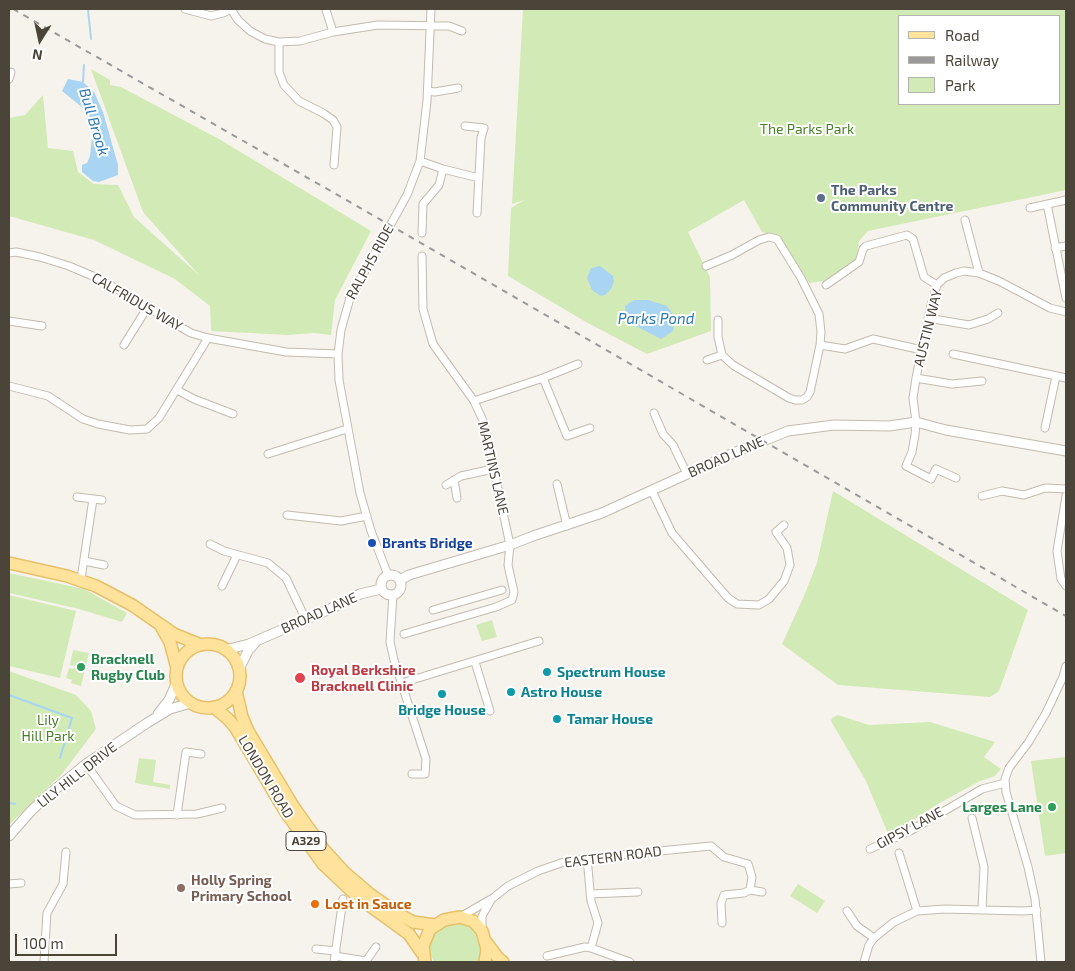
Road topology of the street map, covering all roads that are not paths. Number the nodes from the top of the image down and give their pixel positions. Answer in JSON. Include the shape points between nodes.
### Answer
{"nodes":[{"id":1,"x":186,"y":9,"type":"edge"},
{"id":2,"x":231,"y":9,"type":"edge"},
{"id":3,"x":431,"y":9,"type":"edge"},
{"id":4,"x":326,"y":10,"type":"edge"},
{"id":5,"x":431,"y":26,"type":"junction"},
{"id":6,"x":462,"y":31,"type":"dead end"},
{"id":7,"x":333,"y":32,"type":"junction"},
{"id":8,"x":279,"y":42,"type":"junction"},
{"id":9,"x":458,"y":88,"type":"dead end"},
{"id":10,"x":428,"y":91,"type":"junction"},
{"id":11,"x":465,"y":126,"type":"dead end"},
{"id":12,"x":420,"y":161,"type":"junction"},
{"id":13,"x":334,"y":165,"type":"dead end"},
{"id":14,"x":443,"y":169,"type":"junction"},
{"id":15,"x":479,"y":178,"type":"junction"},
{"id":16,"x":1066,"y":200,"type":"edge"},
{"id":17,"x":1047,"y":204,"type":"junction"},
{"id":18,"x":1030,"y":208,"type":"dead end"},
{"id":19,"x":476,"y":213,"type":"dead end"},
{"id":20,"x":965,"y":220,"type":"dead end"},
{"id":21,"x":422,"y":233,"type":"dead end"},
{"id":22,"x":1066,"y":246,"type":"edge"},
{"id":23,"x":1055,"y":248,"type":"junction"},
{"id":24,"x":9,"y":252,"type":"edge"},
{"id":25,"x":422,"y":256,"type":"dead end"},
{"id":26,"x":706,"y":266,"type":"dead end"},
{"id":27,"x":979,"y":273,"type":"junction"},
{"id":28,"x":826,"y":285,"type":"dead end"},
{"id":29,"x":937,"y":285,"type":"junction"},
{"id":30,"x":1066,"y":298,"type":"edge"},
{"id":31,"x":147,"y":308,"type":"junction"},
{"id":32,"x":1066,"y":312,"type":"edge"},
{"id":33,"x":998,"y":313,"type":"dead end"},
{"id":34,"x":928,"y":318,"type":"junction"},
{"id":35,"x":718,"y":320,"type":"dead end"},
{"id":36,"x":9,"y":321,"type":"edge"},
{"id":37,"x":42,"y":326,"type":"dead end"},
{"id":38,"x":208,"y":338,"type":"junction"},
{"id":39,"x":820,"y":344,"type":"junction"},
{"id":40,"x":124,"y":345,"type":"dead end"},
{"id":41,"x":922,"y":350,"type":"junction"},
{"id":42,"x":338,"y":354,"type":"junction"},
{"id":43,"x":953,"y":354,"type":"dead end"},
{"id":44,"x":722,"y":355,"type":"junction"},
{"id":45,"x":707,"y":360,"type":"dead end"},
{"id":46,"x":578,"y":364,"type":"dead end"},
{"id":47,"x":1056,"y":376,"type":"junction"},
{"id":48,"x":543,"y":378,"type":"junction"},
{"id":49,"x":916,"y":378,"type":"junction"},
{"id":50,"x":1066,"y":378,"type":"edge"},
{"id":51,"x":982,"y":381,"type":"dead end"},
{"id":52,"x":9,"y":386,"type":"edge"},
{"id":53,"x":177,"y":390,"type":"junction"},
{"id":54,"x":474,"y":401,"type":"junction"},
{"id":55,"x":654,"y":412,"type":"dead end"},
{"id":56,"x":233,"y":414,"type":"dead end"},
{"id":57,"x":916,"y":422,"type":"junction"},
{"id":58,"x":590,"y":428,"type":"dead end"},
{"id":59,"x":1045,"y":428,"type":"dead end"},
{"id":60,"x":347,"y":429,"type":"junction"},
{"id":61,"x":1066,"y":451,"type":"edge"},
{"id":62,"x":268,"y":454,"type":"dead end"},
{"id":63,"x":493,"y":469,"type":"junction"},
{"id":64,"x":687,"y":474,"type":"junction"},
{"id":65,"x":956,"y":478,"type":"dead end"},
{"id":66,"x":454,"y":480,"type":"junction"},
{"id":67,"x":557,"y":484,"type":"dead end"},
{"id":68,"x":446,"y":485,"type":"dead end"},
{"id":69,"x":1066,"y":489,"type":"edge"},
{"id":70,"x":652,"y":491,"type":"junction"},
{"id":71,"x":982,"y":496,"type":"dead end"},
{"id":72,"x":1066,"y":496,"type":"edge"},
{"id":73,"x":77,"y":497,"type":"dead end"},
{"id":74,"x":457,"y":498,"type":"dead end"},
{"id":75,"x":93,"y":499,"type":"junction"},
{"id":76,"x":102,"y":500,"type":"dead end"},
{"id":77,"x":287,"y":515,"type":"dead end"},
{"id":78,"x":367,"y":516,"type":"junction"},
{"id":79,"x":784,"y":525,"type":"dead end"},
{"id":80,"x":567,"y":526,"type":"junction"},
{"id":81,"x":210,"y":544,"type":"dead end"},
{"id":82,"x":510,"y":545,"type":"junction"},
{"id":83,"x":237,"y":555,"type":"junction"},
{"id":84,"x":84,"y":561,"type":"junction"},
{"id":85,"x":9,"y":563,"type":"edge"},
{"id":86,"x":104,"y":565,"type":"dead end"},
{"id":87,"x":388,"y":575,"type":"junction"},
{"id":88,"x":81,"y":579,"type":"junction"},
{"id":89,"x":400,"y":580,"type":"junction"},
{"id":90,"x":222,"y":586,"type":"dead end"},
{"id":91,"x":1066,"y":586,"type":"edge"},
{"id":92,"x":381,"y":589,"type":"junction"},
{"id":93,"x":502,"y":590,"type":"dead end"},
{"id":94,"x":393,"y":595,"type":"junction"},
{"id":95,"x":471,"y":599,"type":"junction"},
{"id":96,"x":433,"y":610,"type":"dead end"},
{"id":97,"x":475,"y":613,"type":"junction"},
{"id":98,"x":306,"y":620,"type":"junction"},
{"id":99,"x":157,"y":622,"type":"junction"},
{"id":100,"x":404,"y":634,"type":"dead end"},
{"id":101,"x":259,"y":640,"type":"junction"},
{"id":102,"x":539,"y":641,"type":"dead end"},
{"id":103,"x":201,"y":645,"type":"junction"},
{"id":104,"x":225,"y":650,"type":"junction"},
{"id":105,"x":475,"y":662,"type":"junction"},
{"id":106,"x":1066,"y":666,"type":"edge"},
{"id":107,"x":178,"y":668,"type":"junction"},
{"id":108,"x":239,"y":669,"type":"junction"},
{"id":109,"x":177,"y":682,"type":"junction"},
{"id":110,"x":402,"y":683,"type":"junction"},
{"id":111,"x":236,"y":691,"type":"junction"},
{"id":112,"x":191,"y":703,"type":"junction"},
{"id":113,"x":214,"y":707,"type":"junction"},
{"id":114,"x":490,"y":711,"type":"dead end"},
{"id":115,"x":151,"y":721,"type":"junction"},
{"id":116,"x":201,"y":754,"type":"dead end"},
{"id":117,"x":86,"y":764,"type":"junction"},
{"id":118,"x":412,"y":774,"type":"dead end"},
{"id":119,"x":1005,"y":783,"type":"junction"},
{"id":120,"x":222,"y":808,"type":"dead end"},
{"id":121,"x":177,"y":815,"type":"junction"},
{"id":122,"x":972,"y":818,"type":"dead end"},
{"id":123,"x":9,"y":836,"type":"edge"},
{"id":124,"x":870,"y":849,"type":"dead end"},
{"id":125,"x":66,"y":852,"type":"dead end"},
{"id":126,"x":900,"y":854,"type":"dead end"},
{"id":127,"x":587,"y":858,"type":"junction"},
{"id":128,"x":21,"y":883,"type":"dead end"},
{"id":129,"x":9,"y":884,"type":"edge"},
{"id":130,"x":750,"y":890,"type":"junction"},
{"id":131,"x":638,"y":892,"type":"dead end"},
{"id":132,"x":762,"y":892,"type":"dead end"},
{"id":133,"x":590,"y":894,"type":"junction"},
{"id":134,"x":493,"y":898,"type":"junction"},
{"id":135,"x":343,"y":900,"type":"dead end"},
{"id":136,"x":982,"y":909,"type":"junction"},
{"id":137,"x":1037,"y":910,"type":"junction"},
{"id":138,"x":847,"y":911,"type":"dead end"},
{"id":139,"x":917,"y":912,"type":"junction"},
{"id":140,"x":460,"y":917,"type":"junction"},
{"id":141,"x":722,"y":923,"type":"dead end"},
{"id":142,"x":435,"y":925,"type":"junction"},
{"id":143,"x":482,"y":931,"type":"junction"},
{"id":144,"x":874,"y":938,"type":"junction"},
{"id":145,"x":486,"y":942,"type":"junction"},
{"id":146,"x":376,"y":947,"type":"dead end"},
{"id":147,"x":591,"y":948,"type":"junction"},
{"id":148,"x":316,"y":949,"type":"dead end"},
{"id":149,"x":335,"y":956,"type":"edge"},
{"id":150,"x":547,"y":956,"type":"dead end"},
{"id":151,"x":423,"y":958,"type":"edge"},
{"id":152,"x":44,"y":962,"type":"edge"},
{"id":153,"x":485,"y":962,"type":"edge"},
{"id":154,"x":503,"y":962,"type":"edge"},
{"id":155,"x":630,"y":962,"type":"edge"},
{"id":156,"x":866,"y":962,"type":"edge"},
{"id":157,"x":1041,"y":962,"type":"edge"}],
"edges":[{"from":1,"to":2,"type":"street","via":[[211,16]]},
{"from":2,"to":8,"type":"street","via":[[250,31]]},
{"from":3,"to":5,"type":"street","name":"RALPHS RIDE"},
{"from":4,"to":7,"type":"street"},
{"from":5,"to":6,"type":"street","via":[[449,26]]},
{"from":5,"to":7,"type":"street","via":[[378,25]]},
{"from":5,"to":10,"type":"street","name":"RALPHS RIDE"},
{"from":7,"to":8,"type":"street","via":[[300,41]]},
{"from":8,"to":13,"type":"street","via":[[279,72],[284,85],[299,101],[323,112],[338,127]]},
{"from":9,"to":10,"type":"street"},
{"from":10,"to":12,"type":"street","name":"RALPHS RIDE"},
{"from":11,"to":15,"type":"street","via":[[484,128]]},
{"from":12,"to":14,"type":"street"},
{"from":12,"to":42,"type":"street","name":"RALPHS RIDE","via":[[407,195],[350,298]]},
{"from":14,"to":15,"type":"street"},
{"from":14,"to":21,"type":"street","via":[[439,185],[423,204]]},
{"from":15,"to":19,"type":"street"},
{"from":16,"to":17,"type":"street"},
{"from":17,"to":18,"type":"street"},
{"from":17,"to":23,"type":"street"},
{"from":20,"to":27,"type":"street"},
{"from":22,"to":23,"type":"street"},
{"from":23,"to":30,"type":"street"},
{"from":24,"to":31,"type":"street","name":"CALFRIDUS WAY","via":[[69,266],[102,280]]},
{"from":25,"to":54,"type":"street","name":"MARTINS LANE","via":[[423,309],[433,344]]},
{"from":26,"to":39,"type":"street","via":[[759,240],[777,239],[819,314]]},
{"from":27,"to":29,"type":"street","name":"AUSTIN WAY","via":[[956,273]]},
{"from":27,"to":32,"type":"street","name":"AUSTIN WAY","via":[[1050,308]]},
{"from":28,"to":29,"type":"street","via":[[859,262],[866,246],[907,235],[913,239],[924,277]]},
{"from":29,"to":34,"type":"street","name":"AUSTIN WAY"},
{"from":31,"to":38,"type":"street","name":"CALFRIDUS WAY","via":[[191,333]]},
{"from":31,"to":40,"type":"street"},
{"from":33,"to":34,"type":"street","via":[[969,325]]},
{"from":34,"to":41,"type":"street","name":"AUSTIN WAY"},
{"from":35,"to":44,"type":"street"},
{"from":36,"to":37,"type":"street"},
{"from":38,"to":42,"type":"street","name":"CALFRIDUS WAY","via":[[286,352]]},
{"from":38,"to":53,"type":"street"},
{"from":39,"to":41,"type":"street","via":[[845,349],[873,339]]},
{"from":39,"to":44,"type":"street","via":[[810,392],[802,400],[789,398]]},
{"from":41,"to":49,"type":"street","name":"AUSTIN WAY"},
{"from":42,"to":60,"type":"street","name":"RALPHS RIDE"},
{"from":43,"to":47,"type":"street"},
{"from":44,"to":45,"type":"street"},
{"from":46,"to":48,"type":"street"},
{"from":47,"to":50,"type":"street"},
{"from":47,"to":59,"type":"street"},
{"from":48,"to":54,"type":"street"},
{"from":48,"to":58,"type":"street","via":[[567,436]]},
{"from":49,"to":51,"type":"street","via":[[952,384]]},
{"from":49,"to":57,"type":"street","name":"AUSTIN WAY","via":[[913,398]]},
{"from":52,"to":53,"type":"street","via":[[48,396],[83,419],[130,430],[147,429],[153,425]]},
{"from":53,"to":56,"type":"street"},
{"from":54,"to":63,"type":"street","name":"MARTINS LANE","via":[[484,423]]},
{"from":55,"to":64,"type":"street"},
{"from":57,"to":61,"type":"street","name":"BROAD LANE"},
{"from":57,"to":64,"type":"street","name":"BROAD LANE","via":[[889,426],[834,425],[788,431],[751,444]]},
{"from":57,"to":65,"type":"street","name":"AUSTIN WAY","via":[[912,452],[906,466],[931,479],[936,469]]},
{"from":60,"to":62,"type":"street"},
{"from":60,"to":78,"type":"street","name":"RALPHS RIDE"},
{"from":63,"to":66,"type":"street"},
{"from":63,"to":82,"type":"street","name":"MARTINS LANE"},
{"from":64,"to":70,"type":"street","name":"BROAD LANE"},
{"from":66,"to":68,"type":"street"},
{"from":66,"to":74,"type":"street"},
{"from":67,"to":80,"type":"street"},
{"from":69,"to":71,"type":"street","via":[[1045,488],[1024,495],[1002,491]]},
{"from":70,"to":79,"type":"street","via":[[672,533],[728,598],[737,604],[759,605],[784,582],[790,565],[787,548],[776,532]]},
{"from":70,"to":80,"type":"street","name":"BROAD LANE"},
{"from":72,"to":91,"type":"street","via":[[1057,551]]},
{"from":73,"to":75,"type":"street"},
{"from":75,"to":76,"type":"street"},
{"from":75,"to":84,"type":"street"},
{"from":77,"to":78,"type":"street","via":[[341,521]]},
{"from":78,"to":87,"type":"street","name":"RALPHS RIDE"},
{"from":80,"to":82,"type":"street","name":"BROAD LANE"},
{"from":81,"to":83,"type":"street"},
{"from":82,"to":89,"type":"street","name":"BROAD LANE"},
{"from":82,"to":97,"type":"street","name":"MARTINS LANE","via":[[508,565],[514,592],[512,600]]},
{"from":83,"to":90,"type":"street"},
{"from":83,"to":98,"type":"street","via":[[268,563],[286,578]]},
{"from":84,"to":86,"type":"street"},
{"from":84,"to":88,"type":"street"},
{"from":85,"to":88,"type":"main road"},
{"from":87,"to":89,"type":"street"},
{"from":87,"to":92,"type":"street","via":[[380,582]]},
{"from":88,"to":99,"type":"main road"},
{"from":89,"to":94,"type":"street","via":[[400,589]]},
{"from":92,"to":94,"type":"street"},
{"from":92,"to":98,"type":"street","name":"BROAD LANE","via":[[360,594]]},
{"from":93,"to":95,"type":"street"},
{"from":94,"to":110,"type":"street","via":[[390,642]]},
{"from":95,"to":96,"type":"street"},
{"from":95,"to":97,"type":"street"},
{"from":97,"to":100,"type":"street","via":[[432,622]]},
{"from":98,"to":101,"type":"street","name":"BROAD LANE"},
{"from":99,"to":103,"type":"main road","via":[[174,634]]},
{"from":99,"to":107,"type":"main road","via":[[170,642]]},
{"from":101,"to":104,"type":"street","name":"BROAD LANE"},
{"from":101,"to":108,"type":"street","name":"BROAD LANE","via":[[248,651]]},
{"from":102,"to":105,"type":"street"},
{"from":103,"to":104,"type":"main road"},
{"from":103,"to":107,"type":"main road","via":[[186,652]]},
{"from":104,"to":108,"type":"main road","via":[[236,660]]},
{"from":105,"to":110,"type":"street"},
{"from":105,"to":114,"type":"street"},
{"from":106,"to":119,"type":"street","via":[[1046,713],[1010,768]]},
{"from":107,"to":109,"type":"main road"},
{"from":108,"to":111,"type":"main road","number":"A329"},
{"from":109,"to":112,"type":"main road"},
{"from":109,"to":115,"type":"street","name":"LILY HILL DRIVE","via":[[165,706]]},
{"from":110,"to":118,"type":"street","via":[[426,759],[425,774]]},
{"from":111,"to":113,"type":"main road","via":[[228,701]]},
{"from":111,"to":142,"type":"main road","name":"LONDON ROAD","number":"A329","via":[[248,731],[324,850],[344,872],[397,913],[413,922]]},
{"from":112,"to":113,"type":"main road"},
{"from":112,"to":115,"type":"street","name":"LILY HILL DRIVE","via":[[170,709]]},
{"from":113,"to":151,"type":"main road","name":"LONDON ROAD","number":"A329","via":[[235,727],[286,811],[324,864],[358,897],[409,934]]},
{"from":115,"to":117,"type":"street","name":"LILY HILL DRIVE"},
{"from":116,"to":121,"type":"street","via":[[186,752]]},
{"from":117,"to":121,"type":"street","via":[[116,806],[135,815]]},
{"from":117,"to":123,"type":"street","name":"LILY HILL DRIVE","via":[[36,806]]},
{"from":119,"to":124,"type":"street","name":"GIPSY LANE","via":[[982,789],[910,831]]},
{"from":119,"to":137,"type":"street"},
{"from":120,"to":121,"type":"street"},
{"from":122,"to":136,"type":"street","via":[[984,866]]},
{"from":125,"to":152,"type":"street","via":[[62,884],[47,913]]},
{"from":126,"to":139,"type":"street"},
{"from":127,"to":130,"type":"street","name":"EASTERN ROAD","via":[[711,846],[724,857],[748,864],[752,877]]},
{"from":127,"to":133,"type":"street"},
{"from":127,"to":134,"type":"street","name":"EASTERN ROAD","via":[[538,872],[508,886]]},
{"from":128,"to":129,"type":"street"},
{"from":130,"to":132,"type":"street"},
{"from":130,"to":141,"type":"street","via":[[723,896]]},
{"from":131,"to":133,"type":"street"},
{"from":133,"to":147,"type":"street","via":[[598,923]]},
{"from":134,"to":140,"type":"street","name":"EASTERN ROAD"},
{"from":134,"to":143,"type":"street","name":"EASTERN ROAD","via":[[482,916]]},
{"from":135,"to":149,"type":"street"},
{"from":136,"to":137,"type":"street"},
{"from":136,"to":139,"type":"street"},
{"from":137,"to":157,"type":"street"},
{"from":138,"to":144,"type":"street","via":[[857,926]]},
{"from":139,"to":144,"type":"street","via":[[894,922]]},
{"from":140,"to":142,"type":"main road","number":"A329"},
{"from":140,"to":143,"type":"main road","via":[[473,921]]},
{"from":142,"to":151,"type":"main road","number":"A329","via":[[424,940]]},
{"from":143,"to":145,"type":"main road"},
{"from":144,"to":156,"type":"street","via":[[869,945]]},
{"from":145,"to":153,"type":"main road"},
{"from":145,"to":154,"type":"main road"},
{"from":146,"to":149,"type":"street","via":[[366,961]]},
{"from":147,"to":150,"type":"street"},
{"from":147,"to":155,"type":"street"},
{"from":148,"to":149,"type":"street"}]}
